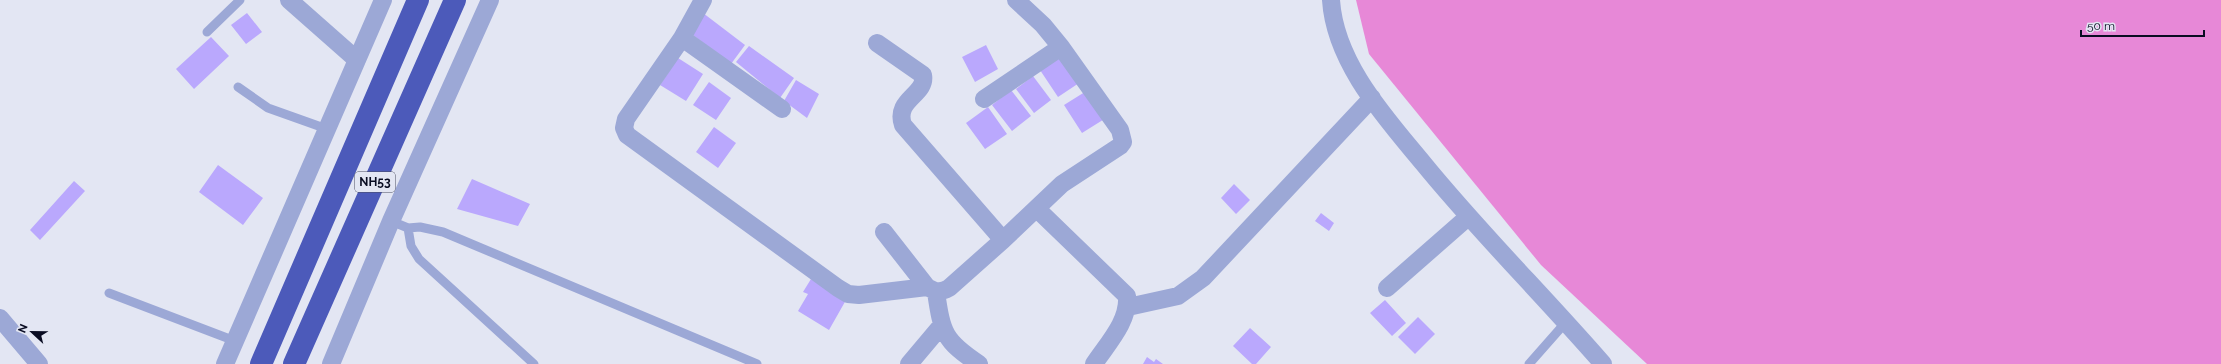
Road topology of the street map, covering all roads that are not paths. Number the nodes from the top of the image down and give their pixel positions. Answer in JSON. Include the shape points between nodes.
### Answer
{"nodes":[{"id":1,"x":240,"y":0,"type":"edge"},
{"id":2,"x":289,"y":0,"type":"edge"},
{"id":3,"x":383,"y":0,"type":"edge"},
{"id":4,"x":418,"y":0,"type":"edge"},
{"id":5,"x":455,"y":0,"type":"edge"},
{"id":6,"x":490,"y":0,"type":"edge"},
{"id":7,"x":703,"y":0,"type":"edge"},
{"id":8,"x":1016,"y":0,"type":"edge"},
{"id":9,"x":1331,"y":0,"type":"edge"},
{"id":10,"x":206,"y":32,"type":"dead end"},
{"id":11,"x":682,"y":38,"type":"junction"},
{"id":12,"x":877,"y":43,"type":"dead end"},
{"id":13,"x":1061,"y":47,"type":"junction"},
{"id":14,"x":357,"y":60,"type":"junction"},
{"id":15,"x":238,"y":87,"type":"dead end"},
{"id":16,"x":1372,"y":98,"type":"junction"},
{"id":17,"x":984,"y":99,"type":"dead end"},
{"id":18,"x":782,"y":109,"type":"dead end"},
{"id":19,"x":327,"y":129,"type":"junction"},
{"id":20,"x":1037,"y":209,"type":"junction"},
{"id":21,"x":1468,"y":217,"type":"junction"},
{"id":22,"x":391,"y":221,"type":"junction"},
{"id":23,"x":408,"y":228,"type":"junction"},
{"id":24,"x":884,"y":232,"type":"dead end"},
{"id":25,"x":1004,"y":240,"type":"junction"},
{"id":26,"x":1387,"y":288,"type":"dead end"},
{"id":27,"x":932,"y":290,"type":"junction"},
{"id":28,"x":109,"y":294,"type":"dead end"},
{"id":29,"x":1128,"y":307,"type":"junction"},
{"id":30,"x":0,"y":318,"type":"edge"},
{"id":31,"x":1566,"y":322,"type":"junction"},
{"id":32,"x":941,"y":326,"type":"junction"},
{"id":33,"x":235,"y":341,"type":"junction"},
{"id":34,"x":39,"y":364,"type":"edge"},
{"id":35,"x":225,"y":364,"type":"edge"},
{"id":36,"x":261,"y":364,"type":"edge"},
{"id":37,"x":294,"y":364,"type":"edge"},
{"id":38,"x":331,"y":364,"type":"edge"},
{"id":39,"x":534,"y":364,"type":"edge"},
{"id":40,"x":757,"y":364,"type":"edge"},
{"id":41,"x":909,"y":364,"type":"edge"},
{"id":42,"x":979,"y":364,"type":"edge"},
{"id":43,"x":1094,"y":364,"type":"edge"},
{"id":44,"x":1529,"y":364,"type":"edge"},
{"id":45,"x":1603,"y":364,"type":"edge"}],
"edges":[{"from":1,"to":10,"type":"lane"},
{"from":2,"to":14,"type":"street"},
{"from":3,"to":14,"type":"street"},
{"from":4,"to":36,"type":"highway","number":"NH53"},
{"from":5,"to":37,"type":"highway","number":"NH53"},
{"from":6,"to":22,"type":"street"},
{"from":7,"to":11,"type":"street"},
{"from":8,"to":13,"type":"street","via":[[1043,25]]},
{"from":9,"to":16,"type":"street","via":[[1338,38],[1352,67]]},
{"from":11,"to":18,"type":"street"},
{"from":11,"to":27,"type":"street","via":[[626,119],[626,135],[848,294]]},
{"from":12,"to":25,"type":"street","via":[[923,75],[921,86],[902,111],[903,125]]},
{"from":13,"to":17,"type":"street"},
{"from":13,"to":20,"type":"street","via":[[1120,130],[1123,142],[1062,184]]},
{"from":14,"to":19,"type":"street"},
{"from":15,"to":19,"type":"lane","via":[[268,108]]},
{"from":16,"to":21,"type":"street"},
{"from":16,"to":29,"type":"street","via":[[1203,278],[1178,296]]},
{"from":19,"to":33,"type":"street"},
{"from":20,"to":25,"type":"street"},
{"from":20,"to":29,"type":"street","via":[[1118,286],[1127,296]]},
{"from":21,"to":26,"type":"street"},
{"from":21,"to":31,"type":"street"},
{"from":22,"to":23,"type":"lane"},
{"from":22,"to":38,"type":"street"},
{"from":23,"to":39,"type":"lane","via":[[411,246],[419,259]]},
{"from":23,"to":40,"type":"lane","via":[[420,227],[443,232]]},
{"from":24,"to":27,"type":"street"},
{"from":25,"to":27,"type":"street","via":[[949,288],[942,292]]},
{"from":27,"to":32,"type":"street"},
{"from":28,"to":33,"type":"lane"},
{"from":29,"to":43,"type":"street","via":[[1125,317]]},
{"from":30,"to":34,"type":"street"},
{"from":31,"to":44,"type":"lane"},
{"from":31,"to":45,"type":"street"},
{"from":32,"to":41,"type":"street"},
{"from":32,"to":42,"type":"street","via":[[947,338],[957,348]]},
{"from":33,"to":35,"type":"street"}]}
